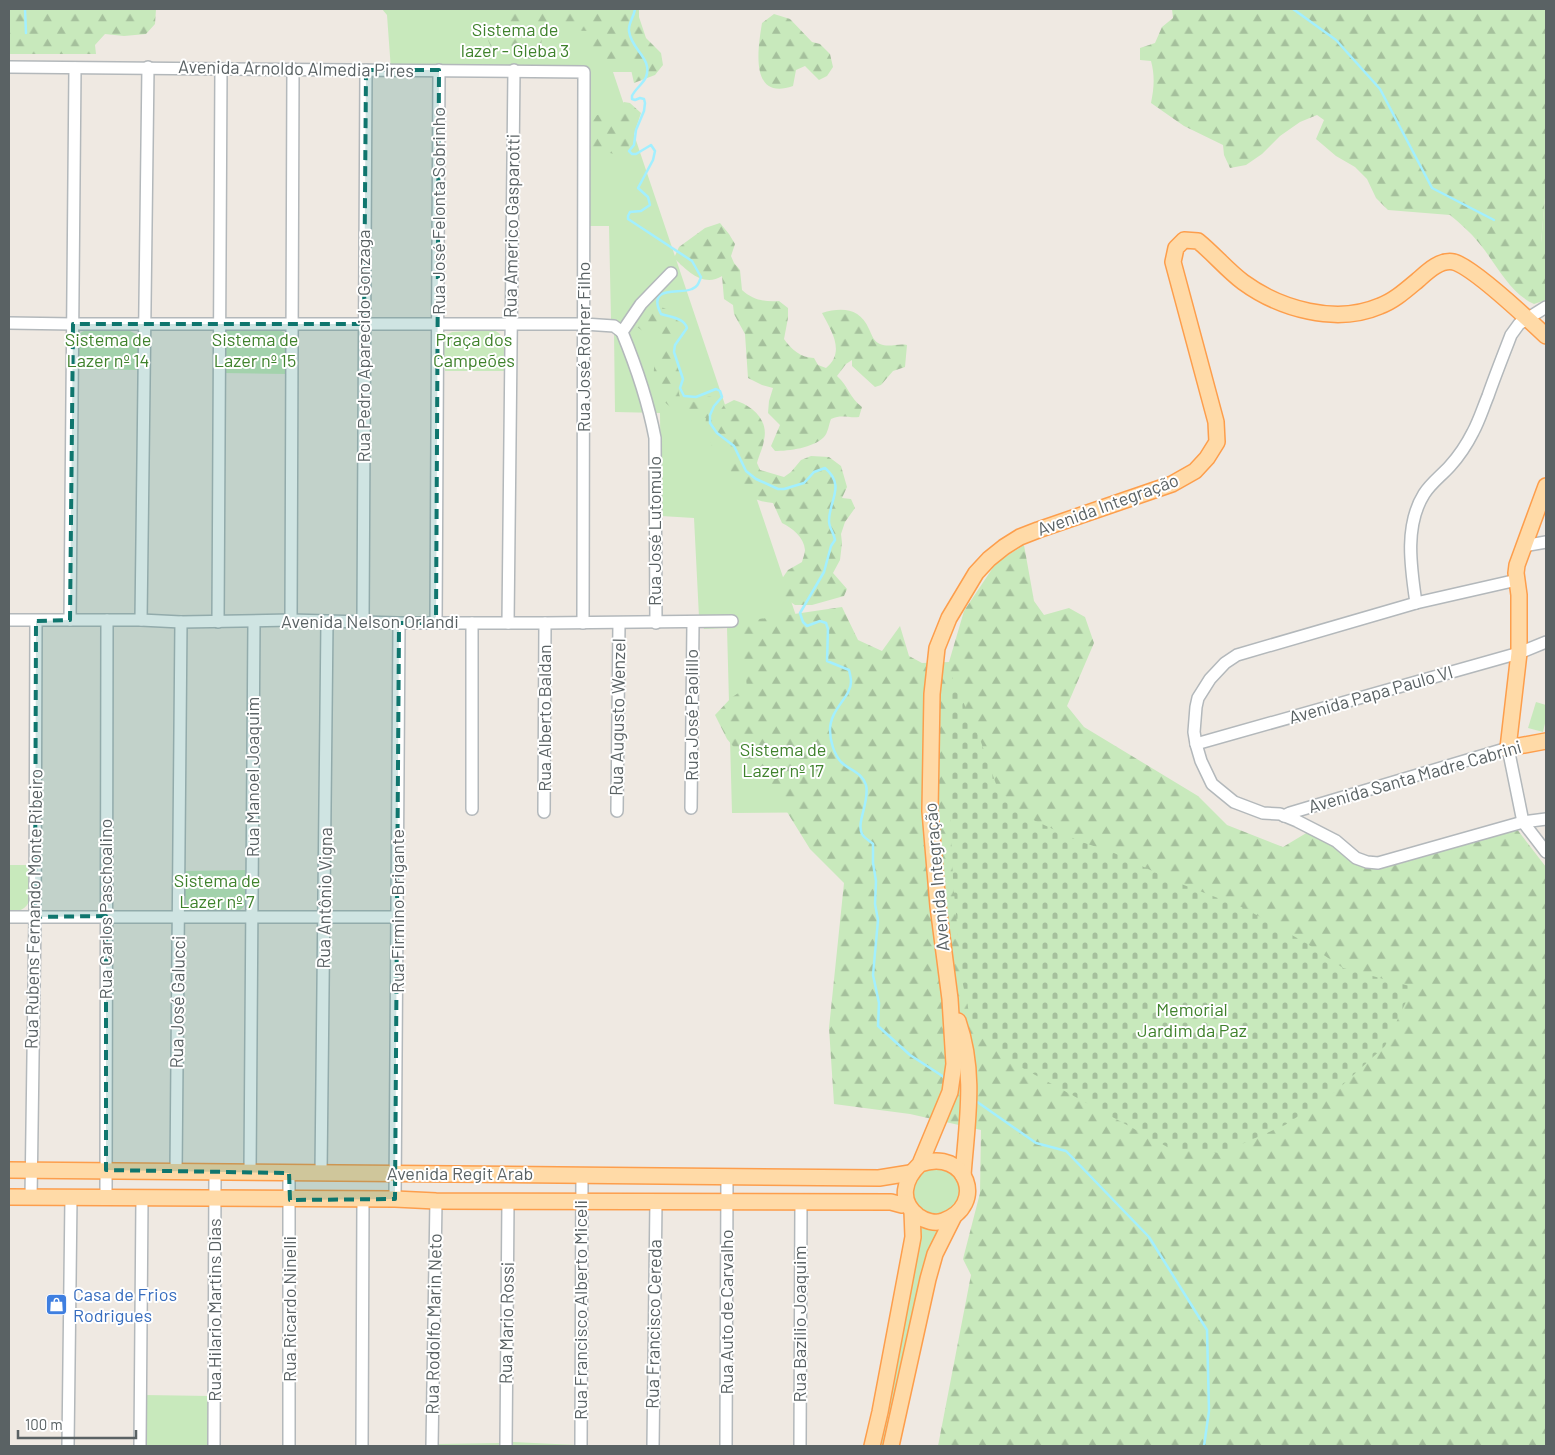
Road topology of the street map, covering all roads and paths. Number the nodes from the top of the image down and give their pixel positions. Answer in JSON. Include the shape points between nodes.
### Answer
{"nodes":[{"id":1,"x":9,"y":67,"type":"edge"},
{"id":2,"x":148,"y":67,"type":"junction"},
{"id":3,"x":75,"y":68,"type":"junction"},
{"id":4,"x":221,"y":69,"type":"junction"},
{"id":5,"x":293,"y":69,"type":"junction"},
{"id":6,"x":366,"y":70,"type":"junction"},
{"id":7,"x":439,"y":70,"type":"junction"},
{"id":8,"x":514,"y":70,"type":"junction"},
{"id":9,"x":584,"y":72,"type":"joint"},
{"id":10,"x":671,"y":273,"type":"dead end"},
{"id":11,"x":1546,"y":307,"type":"edge"},
{"id":12,"x":1527,"y":318,"type":"junction"},
{"id":13,"x":9,"y":323,"type":"edge"},
{"id":14,"x":73,"y":324,"type":"junction"},
{"id":15,"x":146,"y":324,"type":"junction"},
{"id":16,"x":219,"y":324,"type":"junction"},
{"id":17,"x":293,"y":324,"type":"junction"},
{"id":18,"x":364,"y":324,"type":"junction"},
{"id":19,"x":438,"y":324,"type":"junction"},
{"id":20,"x":511,"y":324,"type":"junction"},
{"id":21,"x":584,"y":324,"type":"junction"},
{"id":22,"x":622,"y":332,"type":"junction"},
{"id":23,"x":1546,"y":336,"type":"edge"},
{"id":24,"x":1546,"y":486,"type":"edge"},
{"id":25,"x":1546,"y":542,"type":"edge"},
{"id":26,"x":1523,"y":546,"type":"junction"},
{"id":27,"x":1516,"y":580,"type":"junction"},
{"id":28,"x":1416,"y":603,"type":"junction"},
{"id":29,"x":9,"y":620,"type":"edge"},
{"id":30,"x":70,"y":620,"type":"junction"},
{"id":31,"x":107,"y":620,"type":"junction"},
{"id":32,"x":142,"y":620,"type":"junction"},
{"id":33,"x":291,"y":620,"type":"junction"},
{"id":34,"x":36,"y":621,"type":"junction"},
{"id":35,"x":363,"y":621,"type":"junction"},
{"id":36,"x":181,"y":622,"type":"junction"},
{"id":37,"x":218,"y":622,"type":"junction"},
{"id":38,"x":254,"y":622,"type":"junction"},
{"id":39,"x":327,"y":622,"type":"junction"},
{"id":40,"x":436,"y":622,"type":"junction"},
{"id":41,"x":732,"y":622,"type":"dead end"},
{"id":42,"x":399,"y":623,"type":"junction"},
{"id":43,"x":472,"y":623,"type":"junction"},
{"id":44,"x":508,"y":623,"type":"junction"},
{"id":45,"x":545,"y":623,"type":"junction"},
{"id":46,"x":583,"y":623,"type":"junction"},
{"id":47,"x":619,"y":623,"type":"junction"},
{"id":48,"x":656,"y":623,"type":"junction"},
{"id":49,"x":693,"y":623,"type":"junction"},
{"id":50,"x":1546,"y":642,"type":"edge"},
{"id":51,"x":1519,"y":653,"type":"junction"},
{"id":52,"x":1546,"y":741,"type":"edge"},
{"id":53,"x":1196,"y":744,"type":"junction"},
{"id":54,"x":1508,"y":748,"type":"junction"},
{"id":55,"x":691,"y":808,"type":"dead end"},
{"id":56,"x":472,"y":809,"type":"dead end"},
{"id":57,"x":617,"y":811,"type":"dead end"},
{"id":58,"x":544,"y":812,"type":"dead end"},
{"id":59,"x":1284,"y":816,"type":"junction"},
{"id":60,"x":1546,"y":819,"type":"edge"},
{"id":61,"x":1523,"y":822,"type":"junction"},
{"id":62,"x":1546,"y":852,"type":"edge"},
{"id":63,"x":106,"y":916,"type":"junction"},
{"id":64,"x":9,"y":917,"type":"edge"},
{"id":65,"x":34,"y":917,"type":"junction"},
{"id":66,"x":179,"y":917,"type":"junction"},
{"id":67,"x":398,"y":917,"type":"junction"},
{"id":68,"x":252,"y":918,"type":"junction"},
{"id":69,"x":325,"y":918,"type":"junction"},
{"id":70,"x":950,"y":999,"type":"junction"},
{"id":71,"x":915,"y":1168,"type":"junction"},
{"id":72,"x":9,"y":1170,"type":"edge"},
{"id":73,"x":106,"y":1170,"type":"junction"},
{"id":74,"x":31,"y":1171,"type":"junction"},
{"id":75,"x":176,"y":1172,"type":"junction"},
{"id":76,"x":250,"y":1172,"type":"junction"},
{"id":77,"x":215,"y":1173,"type":"junction"},
{"id":78,"x":290,"y":1173,"type":"junction"},
{"id":79,"x":321,"y":1173,"type":"junction"},
{"id":80,"x":397,"y":1174,"type":"junction"},
{"id":81,"x":582,"y":1174,"type":"junction"},
{"id":82,"x":963,"y":1175,"type":"junction"},
{"id":83,"x":727,"y":1177,"type":"junction"},
{"id":84,"x":9,"y":1198,"type":"edge"},
{"id":85,"x":31,"y":1198,"type":"junction"},
{"id":86,"x":71,"y":1198,"type":"junction"},
{"id":87,"x":106,"y":1198,"type":"junction"},
{"id":88,"x":216,"y":1198,"type":"junction"},
{"id":89,"x":142,"y":1199,"type":"junction"},
{"id":90,"x":363,"y":1199,"type":"junction"},
{"id":91,"x":395,"y":1199,"type":"junction"},
{"id":92,"x":290,"y":1200,"type":"junction"},
{"id":93,"x":582,"y":1200,"type":"junction"},
{"id":94,"x":436,"y":1201,"type":"junction"},
{"id":95,"x":508,"y":1201,"type":"junction"},
{"id":96,"x":656,"y":1201,"type":"junction"},
{"id":97,"x":728,"y":1202,"type":"junction"},
{"id":98,"x":801,"y":1202,"type":"junction"},
{"id":99,"x":909,"y":1207,"type":"junction"},
{"id":100,"x":953,"y":1218,"type":"junction"},
{"id":101,"x":68,"y":1446,"type":"edge"},
{"id":102,"x":140,"y":1446,"type":"edge"},
{"id":103,"x":214,"y":1446,"type":"edge"},
{"id":104,"x":289,"y":1446,"type":"edge"},
{"id":105,"x":362,"y":1446,"type":"edge"},
{"id":106,"x":432,"y":1446,"type":"edge"},
{"id":107,"x":506,"y":1446,"type":"edge"},
{"id":108,"x":581,"y":1446,"type":"edge"},
{"id":109,"x":653,"y":1446,"type":"edge"},
{"id":110,"x":726,"y":1446,"type":"edge"},
{"id":111,"x":800,"y":1446,"type":"edge"},
{"id":112,"x":872,"y":1446,"type":"edge"},
{"id":113,"x":891,"y":1446,"type":"edge"}],
"edges":[{"from":1,"to":3,"type":"street","name":"Avenida Arnoldo Almedia Pires"},
{"from":2,"to":3,"type":"street","name":"Avenida Arnoldo Almedia Pires"},
{"from":2,"to":4,"type":"street","name":"Avenida Arnoldo Almedia Pires"},
{"from":2,"to":15,"type":"street"},
{"from":3,"to":14,"type":"street"},
{"from":4,"to":5,"type":"street","name":"Avenida Arnoldo Almedia Pires"},
{"from":4,"to":16,"type":"street"},
{"from":5,"to":6,"type":"street","name":"Avenida Arnoldo Almedia Pires"},
{"from":5,"to":17,"type":"street"},
{"from":6,"to":7,"type":"street","name":"Avenida Arnoldo Almedia Pires"},
{"from":6,"to":18,"type":"street","name":"Rua Pedro Aparecido Gonzaga"},
{"from":7,"to":8,"type":"street","name":"Avenida Arnoldo Almedia Pires"},
{"from":7,"to":19,"type":"street","name":"Rua José Felonta Sobrinho"},
{"from":8,"to":9,"type":"street","name":"Avenida Arnoldo Almedia Pires"},
{"from":8,"to":20,"type":"street","name":"Rua Americo Gasparotti"},
{"from":9,"to":21,"type":"street","name":"Rua José Rohrer Filho"},
{"from":10,"to":22,"type":"street","via":[[641,304]]},
{"from":11,"to":12,"type":"street"},
{"from":12,"to":23,"type":"main road","name":"Avenida Integração"},
{"from":12,"to":28,"type":"street","via":[[1511,335],[1478,423],[1463,450],[1423,494],[1414,522],[1410,554]]},
{"from":12,"to":70,"type":"main road","name":"Avenida Integração","via":[[1478,277],[1453,262],[1434,267],[1381,306],[1363,312],[1311,313],[1276,302],[1257,291],[1198,241],[1184,240],[1176,248],[1173,262],[1216,422],[1217,442],[1195,471],[1172,484],[1038,530],[1004,547],[989,559],[965,589],[937,648],[932,694],[930,811]]},
{"from":13,"to":14,"type":"street"},
{"from":14,"to":15,"type":"street"},
{"from":14,"to":30,"type":"street"},
{"from":15,"to":16,"type":"street"},
{"from":15,"to":32,"type":"street"},
{"from":16,"to":17,"type":"street"},
{"from":16,"to":37,"type":"street"},
{"from":17,"to":18,"type":"street"},
{"from":17,"to":33,"type":"street"},
{"from":18,"to":19,"type":"street"},
{"from":18,"to":35,"type":"street","name":"Rua Pedro Aparecido Gonzaga"},
{"from":19,"to":20,"type":"street"},
{"from":19,"to":40,"type":"street","name":"Rua José Felonta Sobrinho"},
{"from":20,"to":21,"type":"street"},
{"from":20,"to":44,"type":"street","name":"Rua Americo Gasparotti"},
{"from":21,"to":22,"type":"street","via":[[614,326]]},
{"from":21,"to":46,"type":"street","name":"Rua José Rohrer Filho"},
{"from":22,"to":48,"type":"street","name":"Rua José Lutomulo","via":[[650,409],[655,438]]},
{"from":24,"to":26,"type":"main road"},
{"from":25,"to":26,"type":"street"},
{"from":26,"to":27,"type":"main road"},
{"from":27,"to":28,"type":"street"},
{"from":27,"to":51,"type":"main road"},
{"from":28,"to":53,"type":"street","via":[[1237,655],[1218,670],[1198,698],[1194,718]]},
{"from":29,"to":34,"type":"street","name":"Avenida Nelson Orlandi"},
{"from":30,"to":31,"type":"street","name":"Avenida Nelson Orlandi"},
{"from":30,"to":34,"type":"street","name":"Avenida Nelson Orlandi"},
{"from":31,"to":32,"type":"street","name":"Avenida Nelson Orlandi"},
{"from":31,"to":63,"type":"street","name":"Rua Carlos Paschoalino"},
{"from":32,"to":36,"type":"street","name":"Avenida Nelson Orlandi"},
{"from":33,"to":38,"type":"street","name":"Avenida Nelson Orlandi"},
{"from":33,"to":39,"type":"street","name":"Avenida Nelson Orlandi"},
{"from":34,"to":65,"type":"street","name":"Rua Rubens Fernando Monte Ribeiro"},
{"from":35,"to":39,"type":"street","name":"Avenida Nelson Orlandi"},
{"from":35,"to":42,"type":"street","name":"Avenida Nelson Orlandi"},
{"from":36,"to":37,"type":"street","name":"Avenida Nelson Orlandi"},
{"from":36,"to":66,"type":"street","name":"Rua José Galucci"},
{"from":37,"to":38,"type":"street","name":"Avenida Nelson Orlandi"},
{"from":38,"to":68,"type":"street","name":"Rua Manoel Joaquim"},
{"from":39,"to":69,"type":"street","name":"Rua Antônio Vigna"},
{"from":40,"to":42,"type":"street","name":"Avenida Nelson Orlandi"},
{"from":40,"to":43,"type":"street","name":"Avenida Nelson Orlandi"},
{"from":41,"to":49,"type":"street","name":"Avenida Nelson Orlandi"},
{"from":42,"to":67,"type":"street","name":"Rua Firmino Brigante"},
{"from":43,"to":44,"type":"street","name":"Avenida Nelson Orlandi"},
{"from":43,"to":56,"type":"street"},
{"from":44,"to":45,"type":"street","name":"Avenida Nelson Orlandi"},
{"from":45,"to":46,"type":"street","name":"Avenida Nelson Orlandi"},
{"from":45,"to":58,"type":"street","name":"Rua Alberto Baldan"},
{"from":46,"to":47,"type":"street","name":"Avenida Nelson Orlandi"},
{"from":47,"to":48,"type":"street","name":"Avenida Nelson Orlandi"},
{"from":47,"to":57,"type":"street","name":"Rua Augusto Wenzel"},
{"from":48,"to":49,"type":"street","name":"Avenida Nelson Orlandi"},
{"from":49,"to":55,"type":"street","name":"Rua José Paolillo"},
{"from":50,"to":51,"type":"street","name":"Avenida Papa Paulo VI"},
{"from":51,"to":53,"type":"street","name":"Avenida Papa Paulo VI"},
{"from":51,"to":54,"type":"main road"},
{"from":52,"to":54,"type":"main road","name":"Avenida Santa Madre Cabrini"},
{"from":53,"to":59,"type":"street","via":[[1212,784],[1220,792],[1251,809]]},
{"from":54,"to":59,"type":"street","name":"Avenida Santa Madre Cabrini"},
{"from":54,"to":61,"type":"street"},
{"from":59,"to":61,"type":"street","via":[[1336,841],[1356,858],[1378,863]]},
{"from":60,"to":61,"type":"street"},
{"from":61,"to":62,"type":"street"},
{"from":63,"to":65,"type":"street"},
{"from":63,"to":66,"type":"street"},
{"from":63,"to":73,"type":"street","name":"Rua Carlos Paschoalino"},
{"from":64,"to":65,"type":"street"},
{"from":65,"to":74,"type":"street","name":"Rua Rubens Fernando Monte Ribeiro"},
{"from":66,"to":68,"type":"street"},
{"from":66,"to":75,"type":"street","name":"Rua José Galucci"},
{"from":67,"to":69,"type":"street"},
{"from":67,"to":80,"type":"street","name":"Rua Firmino Brigante"},
{"from":68,"to":69,"type":"street"},
{"from":68,"to":76,"type":"street","name":"Rua Manoel Joaquim"},
{"from":69,"to":79,"type":"street","name":"Rua Antônio Vigna"},
{"from":70,"to":71,"type":"main road","name":"Avenida Integração","via":[[954,1064],[951,1083]]},
{"from":70,"to":82,"type":"main road","name":"Avenida Integração","via":[[968,1061],[969,1096]]},
{"from":71,"to":82,"type":"main road","via":[[931,1160],[943,1160]]},
{"from":71,"to":83,"type":"main road","name":"Avenida Regit Arab","via":[[879,1178]]},
{"from":71,"to":99,"type":"main road","via":[[905,1185]]},
{"from":72,"to":74,"type":"main road","name":"Avenida Regit Arab"},
{"from":73,"to":74,"type":"main road","name":"Avenida Regit Arab"},
{"from":73,"to":75,"type":"main road","name":"Avenida Regit Arab"},
{"from":73,"to":87,"type":"street","name":"Rua Carlos Paschoalino"},
{"from":74,"to":85,"type":"street","name":"Rua Rubens Fernando Monte Ribeiro"},
{"from":75,"to":77,"type":"main road","name":"Avenida Regit Arab"},
{"from":76,"to":77,"type":"main road","name":"Avenida Regit Arab"},
{"from":76,"to":78,"type":"main road","name":"Avenida Regit Arab"},
{"from":77,"to":88,"type":"street","name":"Rua Hilario Martins Dias"},
{"from":78,"to":79,"type":"main road","name":"Avenida Regit Arab"},
{"from":78,"to":92,"type":"street","name":"Rua Ricardo Ninelli"},
{"from":79,"to":80,"type":"main road","name":"Avenida Regit Arab"},
{"from":80,"to":81,"type":"main road","name":"Avenida Regit Arab"},
{"from":80,"to":91,"type":"street","name":"Rua Firmino Brigante"},
{"from":81,"to":83,"type":"main road","name":"Avenida Regit Arab"},
{"from":81,"to":93,"type":"street","name":"Rua Francisco Alberto Miceli"},
{"from":82,"to":100,"type":"main road","via":[[967,1195],[964,1206]]},
{"from":83,"to":97,"type":"street","name":"Rua Auto de Carvalho"},
{"from":84,"to":85,"type":"main road","name":"Avenida Regit Arab"},
{"from":85,"to":86,"type":"main road","name":"Avenida Regit Arab"},
{"from":86,"to":87,"type":"main road","name":"Avenida Regit Arab"},
{"from":86,"to":101,"type":"street"},
{"from":87,"to":89,"type":"main road","name":"Avenida Regit Arab"},
{"from":88,"to":89,"type":"main road","name":"Avenida Regit Arab"},
{"from":88,"to":92,"type":"main road","name":"Avenida Regit Arab"},
{"from":88,"to":103,"type":"street","name":"Rua Hilario Martins Dias"},
{"from":89,"to":102,"type":"street"},
{"from":90,"to":91,"type":"main road","name":"Avenida Regit Arab"},
{"from":90,"to":92,"type":"main road","name":"Avenida Regit Arab"},
{"from":90,"to":105,"type":"street"},
{"from":91,"to":94,"type":"main road","name":"Avenida Regit Arab"},
{"from":92,"to":104,"type":"street","name":"Rua Ricardo Ninelli"},
{"from":93,"to":95,"type":"main road","name":"Avenida Regit Arab"},
{"from":93,"to":96,"type":"main road","name":"Avenida Regit Arab"},
{"from":93,"to":108,"type":"street","name":"Rua Francisco Alberto Miceli"},
{"from":94,"to":95,"type":"main road","name":"Avenida Regit Arab"},
{"from":94,"to":106,"type":"street","name":"Rua Rodolfo Marin Neto"},
{"from":95,"to":107,"type":"street","name":"Rua Mario Rossi"},
{"from":96,"to":97,"type":"main road","name":"Avenida Regit Arab"},
{"from":96,"to":109,"type":"street","name":"Rua Francisco Cereda"},
{"from":97,"to":98,"type":"main road","name":"Avenida Regit Arab"},
{"from":97,"to":110,"type":"street","name":"Rua Auto de Carvalho"},
{"from":98,"to":99,"type":"main road","name":"Avenida Regit Arab","via":[[891,1202]]},
{"from":98,"to":111,"type":"street","name":"Rua Bazilio Joaquim"},
{"from":99,"to":100,"type":"main road","via":[[929,1221]]},
{"from":99,"to":112,"type":"main road","via":[[913,1237]]},
{"from":100,"to":113,"type":"main road","via":[[935,1254],[928,1279]]}]}
